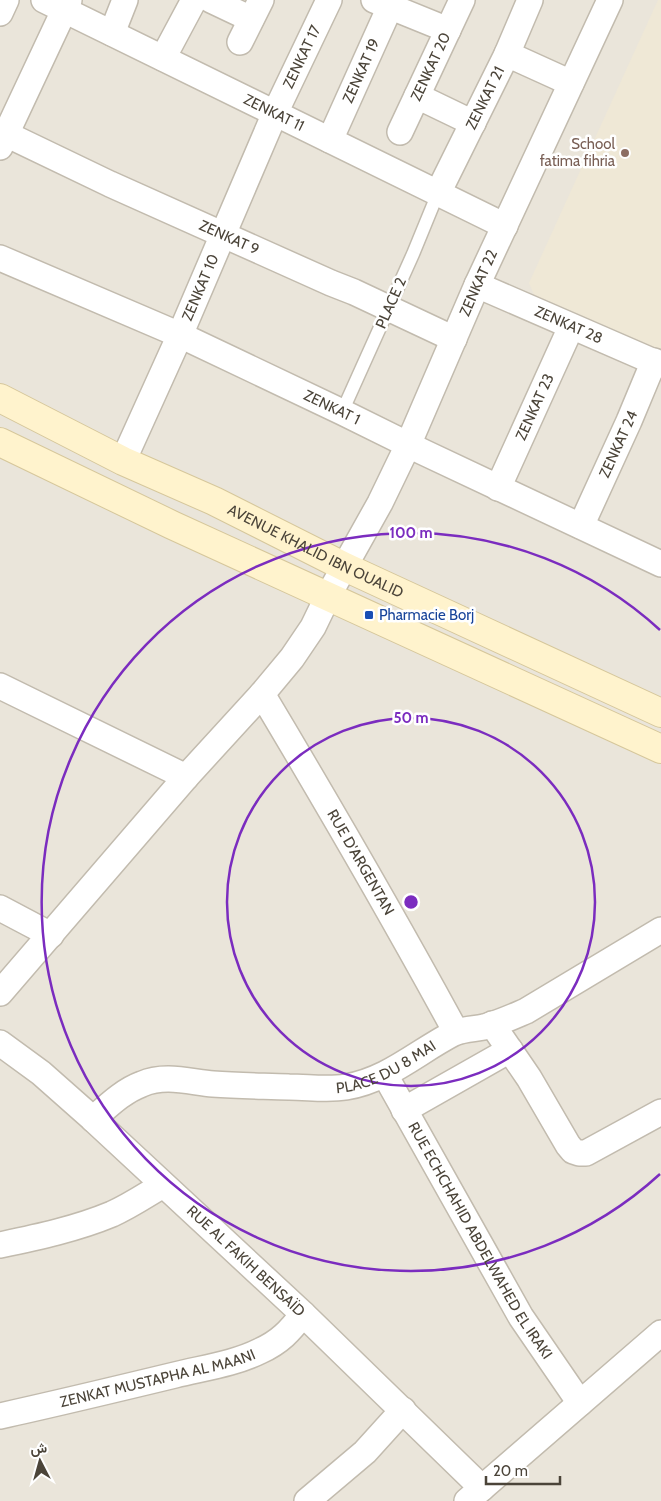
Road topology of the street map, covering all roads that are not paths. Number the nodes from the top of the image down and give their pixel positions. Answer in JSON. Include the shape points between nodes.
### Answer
{"nodes":[{"id":1,"x":6,"y":0,"type":"edge"},
{"id":2,"x":125,"y":0,"type":"edge"},
{"id":3,"x":194,"y":0,"type":"edge"},
{"id":4,"x":211,"y":0,"type":"edge"},
{"id":5,"x":329,"y":0,"type":"edge"},
{"id":6,"x":462,"y":0,"type":"edge"},
{"id":7,"x":530,"y":0,"type":"edge"},
{"id":8,"x":610,"y":0,"type":"edge"},
{"id":9,"x":59,"y":3,"type":"edge"},
{"id":10,"x":386,"y":3,"type":"edge"},
{"id":11,"x":256,"y":10,"type":"edge"},
{"id":12,"x":0,"y":13,"type":"edge"},
{"id":13,"x":448,"y":30,"type":"junction"},
{"id":14,"x":112,"y":33,"type":"junction"},
{"id":15,"x":240,"y":42,"type":"dead end"},
{"id":16,"x":507,"y":54,"type":"junction"},
{"id":17,"x":162,"y":58,"type":"junction"},
{"id":18,"x":571,"y":82,"type":"junction"},
{"id":19,"x":417,"y":96,"type":"junction"},
{"id":20,"x":275,"y":113,"type":"junction"},
{"id":21,"x":473,"y":123,"type":"junction"},
{"id":22,"x":400,"y":132,"type":"dead end"},
{"id":23,"x":330,"y":140,"type":"junction"},
{"id":24,"x":3,"y":141,"type":"edge"},
{"id":25,"x":438,"y":193,"type":"junction"},
{"id":26,"x":505,"y":226,"type":"junction"},
{"id":27,"x":223,"y":234,"type":"junction"},
{"id":28,"x":0,"y":258,"type":"edge"},
{"id":29,"x":477,"y":285,"type":"junction"},
{"id":30,"x":388,"y":308,"type":"junction"},
{"id":31,"x":570,"y":327,"type":"junction"},
{"id":32,"x":180,"y":335,"type":"junction"},
{"id":33,"x":454,"y":339,"type":"junction"},
{"id":34,"x":657,"y":363,"type":"edge"},
{"id":35,"x":0,"y":398,"type":"edge"},
{"id":36,"x":342,"y":412,"type":"junction"},
{"id":37,"x":0,"y":442,"type":"edge"},
{"id":38,"x":408,"y":445,"type":"junction"},
{"id":39,"x":123,"y":461,"type":"junction"},
{"id":40,"x":498,"y":488,"type":"junction"},
{"id":41,"x":582,"y":526,"type":"junction"},
{"id":42,"x":661,"y":564,"type":"edge"},
{"id":43,"x":345,"y":567,"type":"junction"},
{"id":44,"x":328,"y":596,"type":"junction"},
{"id":45,"x":0,"y":686,"type":"edge"},
{"id":46,"x":262,"y":694,"type":"junction"},
{"id":47,"x":661,"y":713,"type":"edge"},
{"id":48,"x":661,"y":749,"type":"edge"},
{"id":49,"x":186,"y":777,"type":"junction"},
{"id":50,"x":0,"y":908,"type":"edge"},
{"id":51,"x":661,"y":930,"type":"edge"},
{"id":52,"x":50,"y":934,"type":"junction"},
{"id":53,"x":0,"y":993,"type":"edge"},
{"id":54,"x":492,"y":1024,"type":"junction"},
{"id":55,"x":456,"y":1032,"type":"junction"},
{"id":56,"x":0,"y":1043,"type":"edge"},
{"id":57,"x":510,"y":1050,"type":"junction"},
{"id":58,"x":385,"y":1075,"type":"junction"},
{"id":59,"x":404,"y":1110,"type":"junction"},
{"id":60,"x":661,"y":1112,"type":"edge"},
{"id":61,"x":93,"y":1119,"type":"junction"},
{"id":62,"x":163,"y":1185,"type":"junction"},
{"id":63,"x":0,"y":1246,"type":"edge"},
{"id":64,"x":303,"y":1314,"type":"junction"},
{"id":65,"x":661,"y":1334,"type":"edge"},
{"id":66,"x":580,"y":1403,"type":"junction"},
{"id":67,"x":403,"y":1410,"type":"junction"},
{"id":68,"x":0,"y":1416,"type":"edge"},
{"id":69,"x":474,"y":1494,"type":"edge"},
{"id":70,"x":307,"y":1501,"type":"edge"}],
"edges":[{"from":1,"to":12,"type":"street"},
{"from":2,"to":14,"type":"street"},
{"from":3,"to":17,"type":"street"},
{"from":4,"to":11,"type":"street"},
{"from":5,"to":20,"type":"street","name":"ZENKAT 17"},
{"from":6,"to":13,"type":"street","name":"ZENKAT 20"},
{"from":7,"to":16,"type":"street","name":"ZENKAT 21"},
{"from":8,"to":18,"type":"street","name":"ZENKAT 22"},
{"from":9,"to":14,"type":"street","name":"ZENKAT 11"},
{"from":9,"to":24,"type":"street","name":"ZENKAT 9"},
{"from":10,"to":13,"type":"street"},
{"from":10,"to":23,"type":"street","name":"ZENKAT 19"},
{"from":11,"to":15,"type":"street"},
{"from":13,"to":19,"type":"street","name":"ZENKAT 20"},
{"from":14,"to":17,"type":"street","name":"ZENKAT 11"},
{"from":16,"to":18,"type":"street"},
{"from":16,"to":21,"type":"street","name":"ZENKAT 21"},
{"from":17,"to":20,"type":"street","name":"ZENKAT 11"},
{"from":18,"to":26,"type":"street","name":"ZENKAT 22"},
{"from":19,"to":21,"type":"street"},
{"from":19,"to":22,"type":"street","name":"ZENKAT 20"},
{"from":20,"to":23,"type":"street","name":"ZENKAT 11"},
{"from":20,"to":27,"type":"street","name":"ZENKAT 10"},
{"from":21,"to":25,"type":"street","name":"ZENKAT 21"},
{"from":23,"to":25,"type":"street","name":"ZENKAT 11"},
{"from":24,"to":27,"type":"street","name":"ZENKAT 9"},
{"from":25,"to":26,"type":"street","name":"ZENKAT 11"},
{"from":25,"to":30,"type":"lane","name":"PLACE 2"},
{"from":26,"to":29,"type":"street","name":"ZENKAT 22"},
{"from":27,"to":30,"type":"street","name":"ZENKAT 9"},
{"from":27,"to":32,"type":"street","name":"ZENKAT 10"},
{"from":28,"to":32,"type":"street","name":"ZENKAT 1"},
{"from":29,"to":31,"type":"street","name":"ZENKAT 28"},
{"from":29,"to":33,"type":"street","name":"ZENKAT 22"},
{"from":30,"to":33,"type":"street","name":"ZENKAT 9"},
{"from":30,"to":36,"type":"lane","name":"PLACE 2"},
{"from":31,"to":34,"type":"street","name":"ZENKAT 28"},
{"from":31,"to":40,"type":"street","name":"ZENKAT 23"},
{"from":32,"to":36,"type":"street","name":"ZENKAT 1"},
{"from":32,"to":39,"type":"street","name":"ZENKAT 10"},
{"from":33,"to":38,"type":"street","name":"ZENKAT 22"},
{"from":34,"to":41,"type":"street","name":"ZENKAT 24"},
{"from":35,"to":39,"type":"main road","name":"AVENUE KHALID IBN OUALID"},
{"from":36,"to":38,"type":"street","name":"ZENKAT 1"},
{"from":37,"to":44,"type":"main road"},
{"from":38,"to":40,"type":"street","name":"ZENKAT 1"},
{"from":38,"to":43,"type":"street","name":"ZENKAT 22"},
{"from":39,"to":43,"type":"main road","name":"AVENUE KHALID IBN OUALID","via":[[214,501]]},
{"from":40,"to":41,"type":"street","name":"ZENKAT 1"},
{"from":41,"to":42,"type":"street","name":"ZENKAT 1"},
{"from":43,"to":44,"type":"street","name":"ZENKAT 22"},
{"from":43,"to":47,"type":"main road","name":"AVENUE KHALID IBN OUALID"},
{"from":44,"to":46,"type":"street","name":"ZENKAT 22","via":[[292,658]]},
{"from":44,"to":48,"type":"main road"},
{"from":45,"to":49,"type":"street"},
{"from":46,"to":49,"type":"street","name":"ZENKAT 22"},
{"from":46,"to":55,"type":"street","name":"RUE D'ARGENTAN","via":[[400,929]]},
{"from":49,"to":52,"type":"street","name":"ZENKAT 22"},
{"from":50,"to":52,"type":"street"},
{"from":51,"to":54,"type":"street","name":"PLACE DU 8 MAI","via":[[537,1005]]},
{"from":52,"to":53,"type":"street","name":"ZENKAT 22"},
{"from":54,"to":55,"type":"street","name":"PLACE DU 8 MAI"},
{"from":54,"to":57,"type":"street"},
{"from":55,"to":58,"type":"street","name":"PLACE DU 8 MAI"},
{"from":56,"to":61,"type":"street","name":"RUE AL FAKIH BENSAÏD","via":[[41,1073]]},
{"from":57,"to":59,"type":"street"},
{"from":57,"to":60,"type":"street","via":[[573,1151],[586,1153]]},
{"from":58,"to":59,"type":"street","name":"RUE ECHCHAHID ABDELWAHED EL IRAKI"},
{"from":58,"to":61,"type":"street","name":"PLACE DU 8 MAI","via":[[361,1084],[329,1088],[153,1080],[130,1090]]},
{"from":59,"to":66,"type":"street","name":"RUE ECHCHAHID ABDELWAHED EL IRAKI","via":[[521,1318]]},
{"from":61,"to":62,"type":"street","name":"RUE AL FAKIH BENSAÏD"},
{"from":62,"to":63,"type":"street","via":[[114,1213],[83,1225]]},
{"from":62,"to":64,"type":"street","name":"RUE AL FAKIH BENSAÏD"},
{"from":64,"to":67,"type":"street","name":"RUE AL FAKIH BENSAÏD"},
{"from":64,"to":68,"type":"street","name":"ZENKAT MUSTAPHA AL MAANI","via":[[278,1341],[259,1352]]},
{"from":65,"to":66,"type":"street"},
{"from":66,"to":69,"type":"street"},
{"from":67,"to":69,"type":"street","name":"RUE AL FAKIH BENSAÏD"},
{"from":67,"to":70,"type":"street","via":[[365,1452]]}]}
